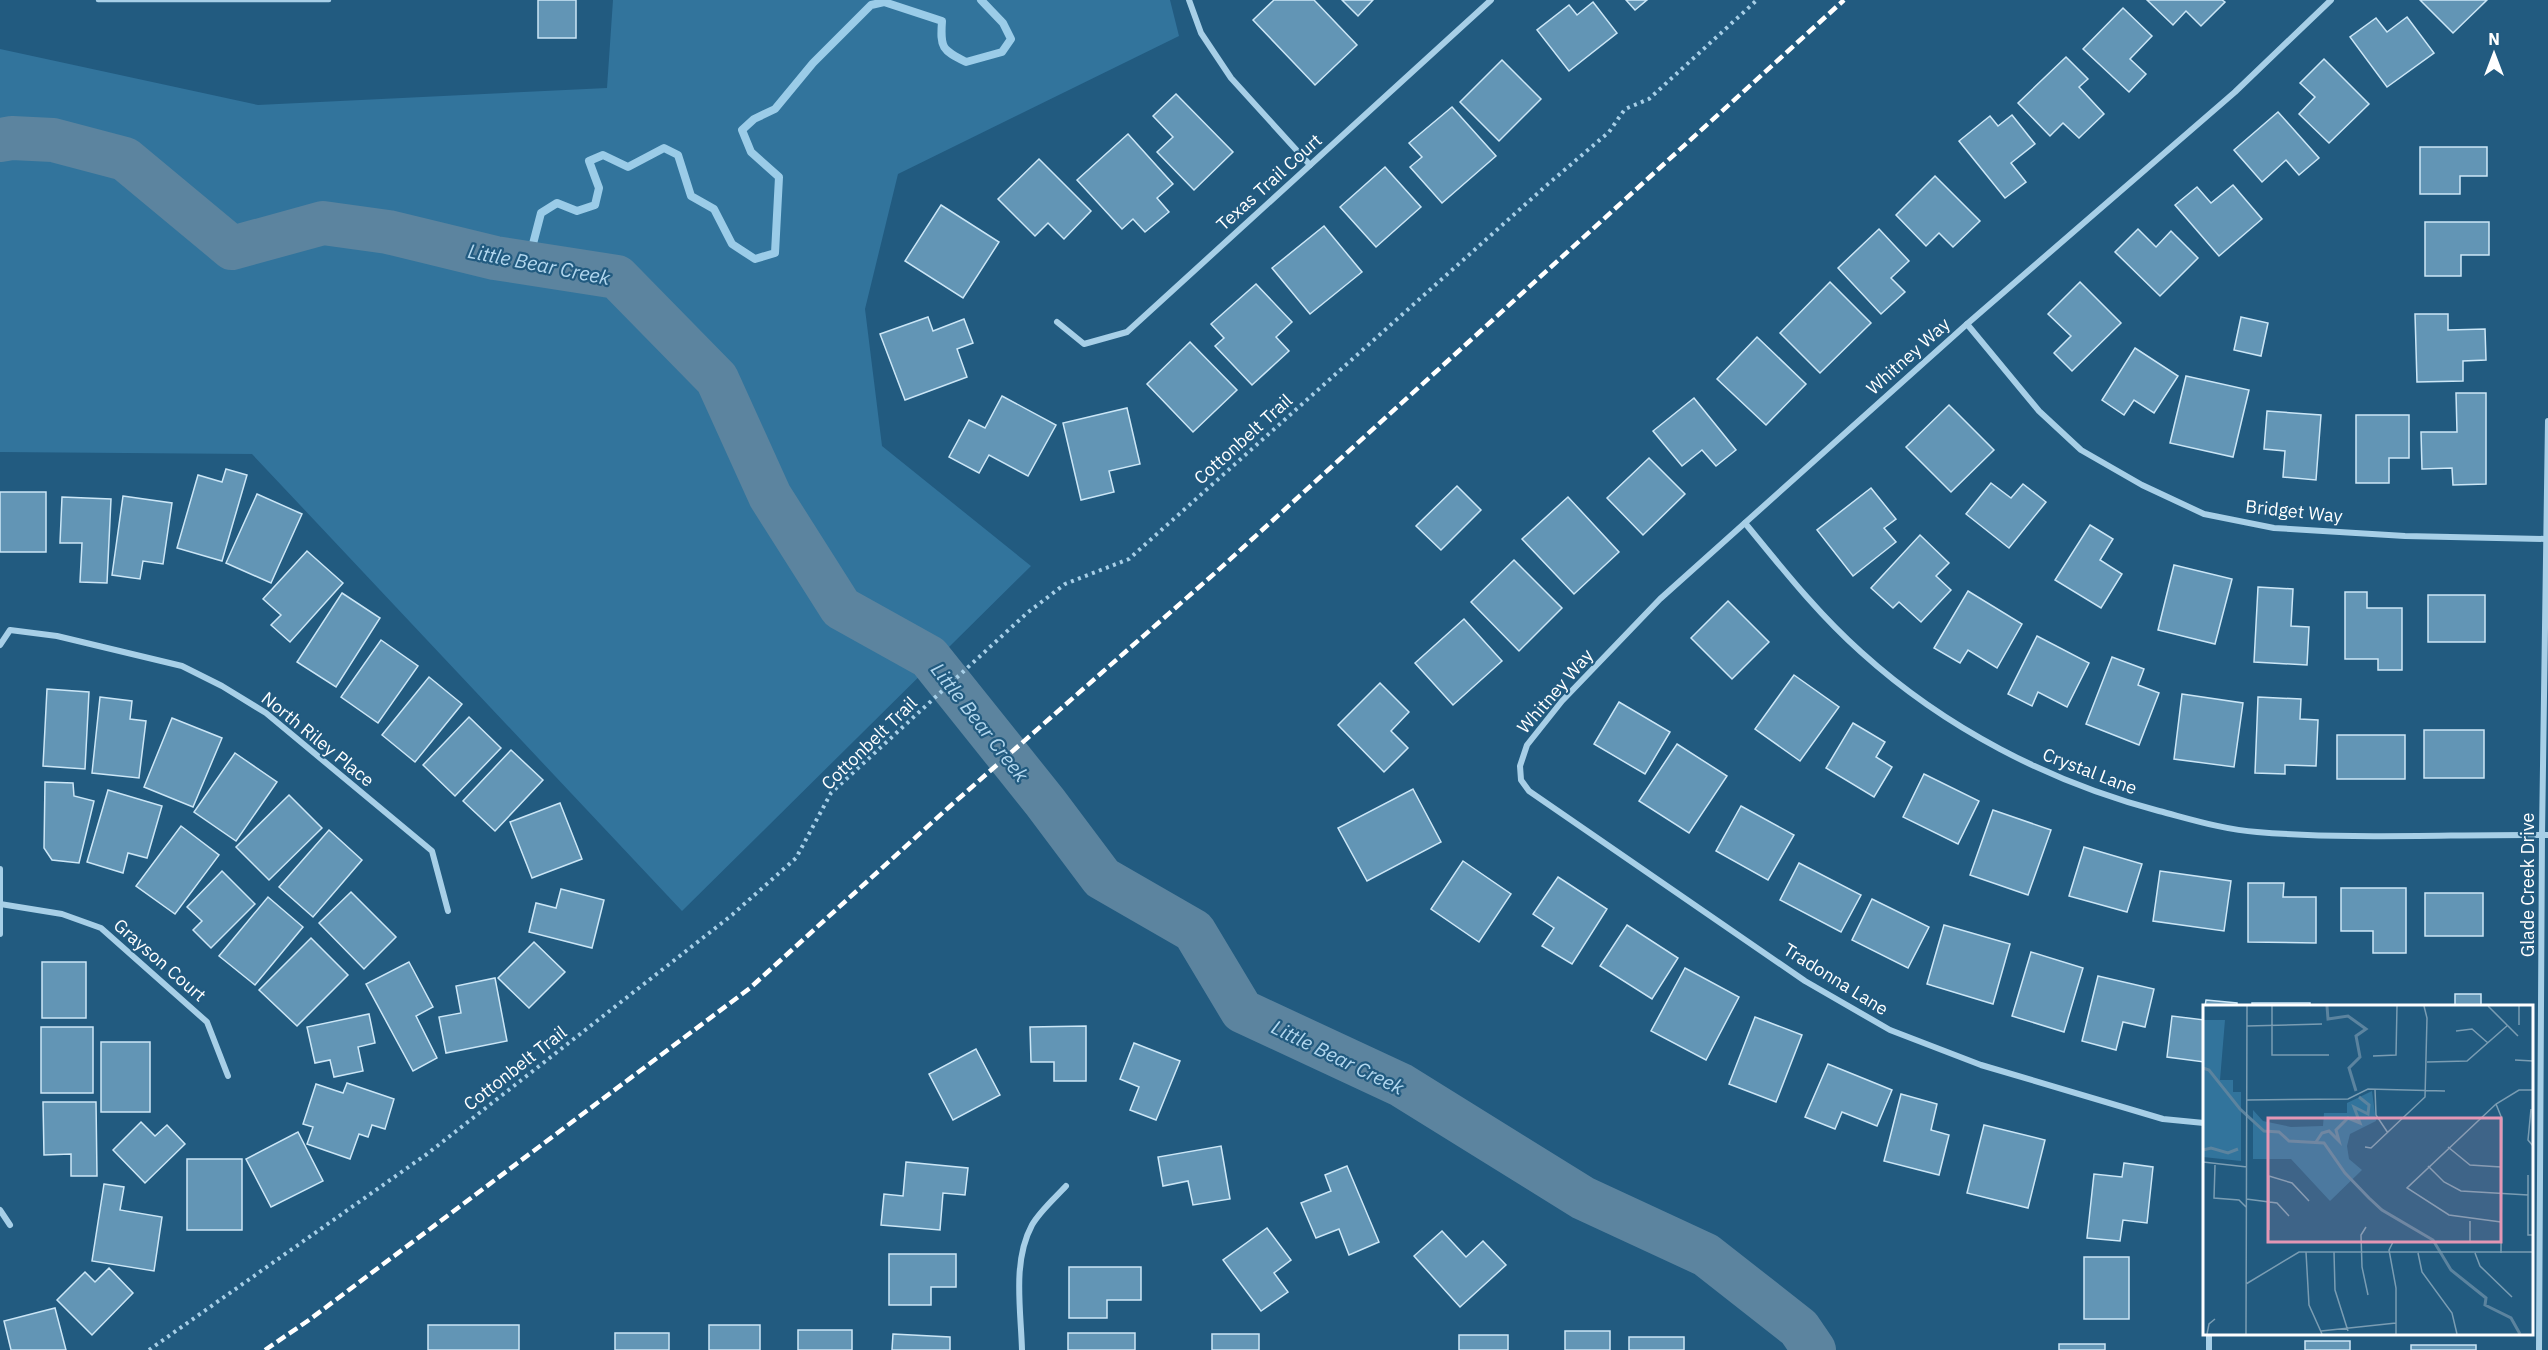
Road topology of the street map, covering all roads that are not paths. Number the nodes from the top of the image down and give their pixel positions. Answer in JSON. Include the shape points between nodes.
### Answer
{"nodes":[{"id":1,"x":98,"y":0,"type":"edge"},
{"id":2,"x":329,"y":0,"type":"edge"},
{"id":3,"x":1189,"y":0,"type":"edge"},
{"id":4,"x":1491,"y":0,"type":"edge"},
{"id":5,"x":2331,"y":0,"type":"edge"},
{"id":6,"x":1310,"y":165,"type":"junction"},
{"id":7,"x":1057,"y":322,"type":"dead end"},
{"id":8,"x":1967,"y":324,"type":"junction"},
{"id":9,"x":2548,"y":421,"type":"edge"},
{"id":10,"x":1745,"y":524,"type":"junction"},
{"id":11,"x":2546,"y":539,"type":"junction"},
{"id":12,"x":0,"y":645,"type":"edge"},
{"id":13,"x":1524,"y":753,"type":"joint"},
{"id":14,"x":2545,"y":835,"type":"edge"},
{"id":15,"x":0,"y":869,"type":"edge"},
{"id":16,"x":1,"y":904,"type":"edge"},
{"id":17,"x":448,"y":910,"type":"dead end"},
{"id":18,"x":0,"y":934,"type":"edge"},
{"id":19,"x":228,"y":1076,"type":"dead end"},
{"id":20,"x":2203,"y":1123,"type":"edge"},
{"id":21,"x":2533,"y":1134,"type":"edge"},
{"id":22,"x":2540,"y":1134,"type":"junction"},
{"id":23,"x":1066,"y":1186,"type":"dead end"},
{"id":24,"x":0,"y":1210,"type":"edge"},
{"id":25,"x":10,"y":1225,"type":"dead end"},
{"id":26,"x":1022,"y":1350,"type":"edge"},
{"id":27,"x":2540,"y":1350,"type":"edge"}],
"edges":[{"from":1,"to":2,"type":"lane"},
{"from":3,"to":6,"type":"street","via":[[1201,33],[1231,78]]},
{"from":4,"to":6,"type":"street","name":"Texas Trail Court"},
{"from":5,"to":8,"type":"street","name":"Whitney Way","via":[[2235,92]]},
{"from":6,"to":7,"type":"street","name":"Texas Trail Court","via":[[1127,332],[1084,344]]},
{"from":8,"to":10,"type":"street","name":"Whitney Way"},
{"from":8,"to":11,"type":"street","name":"Bridget Way","via":[[2039,411],[2081,450],[2142,485],[2204,513],[2274,528]]},
{"from":9,"to":11,"type":"street","name":"Glade Creek Drive"},
{"from":10,"to":13,"type":"street","name":"Whitney Way","via":[[1659,599],[1562,701]]},
{"from":10,"to":14,"type":"street","name":"Crystal Lane","via":[[1860,652],[1920,701],[1968,732],[2108,798],[2255,832]]},
{"from":11,"to":14,"type":"street","name":"Glade Creek Drive"},
{"from":12,"to":17,"type":"street","name":"North Riley Place","via":[[9,630],[57,636],[182,666],[222,686],[266,713],[432,851]]},
{"from":13,"to":20,"type":"street","name":"Tradonna Lane","via":[[1521,780],[1529,791],[1805,981],[1890,1030],[1981,1065],[2061,1089],[2163,1119]]},
{"from":14,"to":22,"type":"street","name":"Glade Creek Drive"},
{"from":15,"to":16,"type":"street"},
{"from":16,"to":18,"type":"street"},
{"from":16,"to":19,"type":"street","name":"Grayson Court","via":[[62,914],[101,928],[207,1022]]},
{"from":21,"to":22,"type":"street"},
{"from":22,"to":27,"type":"street","name":"Glade Creek Drive"},
{"from":23,"to":26,"type":"street","via":[[1033,1222],[1024,1242],[1020,1274]]},
{"from":24,"to":25,"type":"street"}]}
